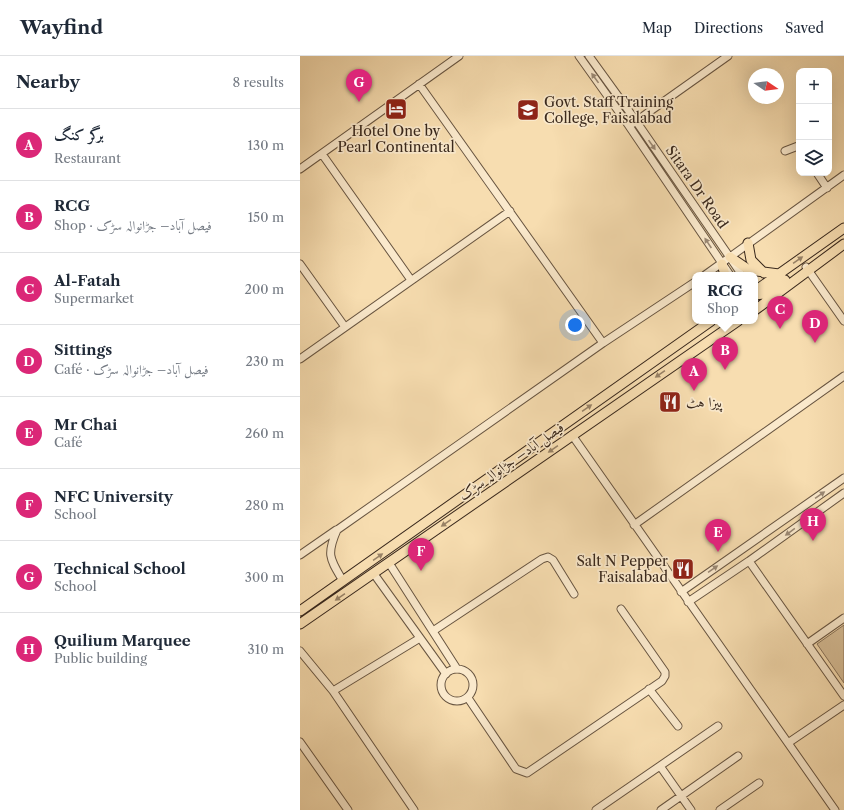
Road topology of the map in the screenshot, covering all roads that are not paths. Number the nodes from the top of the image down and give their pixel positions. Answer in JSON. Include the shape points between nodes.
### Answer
{"nodes":[{"id":1,"x":459,"y":56,"type":"edge"},
{"id":2,"x":579,"y":56,"type":"edge"},
{"id":3,"x":589,"y":56,"type":"edge"},
{"id":4,"x":728,"y":56,"type":"edge"},
{"id":5,"x":419,"y":84,"type":"junction"},
{"id":6,"x":636,"y":122,"type":"junction"},
{"id":7,"x":629,"y":126,"type":"junction"},
{"id":8,"x":796,"y":147,"type":"edge"},
{"id":9,"x":785,"y":151,"type":"dead end"},
{"id":10,"x":322,"y":154,"type":"junction"},
{"id":11,"x":300,"y":169,"type":"edge"},
{"id":12,"x":844,"y":175,"type":"edge"},
{"id":13,"x":819,"y":176,"type":"edge"},
{"id":14,"x":827,"y":188,"type":"junction"},
{"id":15,"x":510,"y":211,"type":"junction"},
{"id":16,"x":844,"y":228,"type":"edge"},
{"id":17,"x":748,"y":243,"type":"junction"},
{"id":18,"x":844,"y":244,"type":"edge"},
{"id":19,"x":730,"y":257,"type":"junction"},
{"id":20,"x":300,"y":264,"type":"edge"},
{"id":21,"x":722,"y":264,"type":"junction"},
{"id":22,"x":807,"y":269,"type":"junction"},
{"id":23,"x":710,"y":272,"type":"edge"},
{"id":24,"x":724,"y":272,"type":"edge"},
{"id":25,"x":728,"y":272,"type":"edge"},
{"id":26,"x":740,"y":272,"type":"edge"},
{"id":27,"x":764,"y":272,"type":"junction"},
{"id":28,"x":779,"y":274,"type":"junction"},
{"id":29,"x":411,"y":280,"type":"junction"},
{"id":30,"x":692,"y":284,"type":"edge"},
{"id":31,"x":758,"y":289,"type":"edge"},
{"id":32,"x":758,"y":295,"type":"edge"},
{"id":33,"x":758,"y":308,"type":"edge"},
{"id":34,"x":844,"y":321,"type":"edge"},
{"id":35,"x":707,"y":324,"type":"edge"},
{"id":36,"x":723,"y":324,"type":"edge"},
{"id":37,"x":734,"y":324,"type":"edge"},
{"id":38,"x":345,"y":327,"type":"junction"},
{"id":39,"x":603,"y":343,"type":"junction"},
{"id":40,"x":300,"y":359,"type":"edge"},
{"id":41,"x":673,"y":365,"type":"junction"},
{"id":42,"x":844,"y":376,"type":"edge"},
{"id":43,"x":572,"y":435,"type":"junction"},
{"id":44,"x":844,"y":478,"type":"edge"},
{"id":45,"x":844,"y":493,"type":"edge"},
{"id":46,"x":634,"y":525,"type":"junction"},
{"id":47,"x":337,"y":530,"type":"junction"},
{"id":48,"x":300,"y":555,"type":"edge"},
{"id":49,"x":749,"y":561,"type":"junction"},
{"id":50,"x":389,"y":563,"type":"junction"},
{"id":51,"x":374,"y":574,"type":"junction"},
{"id":52,"x":343,"y":581,"type":"junction"},
{"id":53,"x":681,"y":592,"type":"junction"},
{"id":54,"x":574,"y":594,"type":"dead end"},
{"id":55,"x":688,"y":602,"type":"junction"},
{"id":56,"x":621,"y":609,"type":"dead end"},
{"id":57,"x":300,"y":611,"type":"edge"},
{"id":58,"x":844,"y":618,"type":"edge"},
{"id":59,"x":300,"y":624,"type":"edge"},
{"id":60,"x":433,"y":631,"type":"junction"},
{"id":61,"x":420,"y":638,"type":"junction"},
{"id":62,"x":808,"y":644,"type":"junction"},
{"id":63,"x":300,"y":651,"type":"edge"},
{"id":64,"x":457,"y":669,"type":"junction"},
{"id":65,"x":446,"y":674,"type":"junction"},
{"id":66,"x":649,"y":689,"type":"junction"},
{"id":67,"x":333,"y":691,"type":"junction"},
{"id":68,"x":844,"y":696,"type":"edge"},
{"id":69,"x":468,"y":698,"type":"junction"},
{"id":70,"x":844,"y":705,"type":"edge"},
{"id":71,"x":678,"y":726,"type":"dead end"},
{"id":72,"x":718,"y":726,"type":"dead end"},
{"id":73,"x":300,"y":742,"type":"edge"},
{"id":74,"x":788,"y":743,"type":"junction"},
{"id":75,"x":738,"y":756,"type":"dead end"},
{"id":76,"x":660,"y":766,"type":"junction"},
{"id":77,"x":759,"y":783,"type":"dead end"},
{"id":78,"x":681,"y":796,"type":"junction"},
{"id":79,"x":348,"y":810,"type":"edge"},
{"id":80,"x":414,"y":810,"type":"edge"},
{"id":81,"x":596,"y":810,"type":"edge"},
{"id":82,"x":661,"y":810,"type":"edge"},
{"id":83,"x":691,"y":810,"type":"edge"},
{"id":84,"x":720,"y":810,"type":"edge"},
{"id":85,"x":835,"y":810,"type":"edge"}],
"edges":[{"from":1,"to":5,"type":"street"},
{"from":7,"to":2,"type":"street","name":"Sitara Dr Road","one_way":true},
{"from":3,"to":6,"type":"street","name":"Sitara Dr Road"},
{"from":4,"to":6,"type":"street"},
{"from":5,"to":10,"type":"street"},
{"from":5,"to":15,"type":"street"},
{"from":6,"to":7,"type":"street"},
{"from":6,"to":19,"type":"street","name":"Sitara Dr Road","one_way":true},
{"from":21,"to":7,"type":"street","name":"Sitara Dr Road","one_way":true},
{"from":8,"to":9,"type":"street"},
{"from":10,"to":11,"type":"street"},
{"from":10,"to":29,"type":"street"},
{"from":12,"to":14,"type":"street"},
{"from":13,"to":14,"type":"street"},
{"from":14,"to":17,"type":"street"},
{"from":15,"to":29,"type":"street"},
{"from":15,"to":39,"type":"street"},
{"from":28,"to":16,"type":"main road","one_way":true},
{"from":17,"to":19,"type":"street"},
{"from":17,"to":27,"type":"main road","via":[[752,260]]},
{"from":18,"to":22,"type":"main road"},
{"from":19,"to":21,"type":"street"},
{"from":19,"to":26,"type":"street","name":"Sitara Dr Road"},
{"from":19,"to":27,"type":"main road","via":[[744,268]]},
{"from":20,"to":38,"type":"street"},
{"from":21,"to":23,"type":"street"},
{"from":21,"to":24,"type":"main road"},
{"from":21,"to":25,"type":"street","name":"Sitara Dr Road"},
{"from":22,"to":32,"type":"main road","via":[[765,294]]},
{"from":22,"to":33,"type":"main road"},
{"from":22,"to":34,"type":"street"},
{"from":27,"to":28,"type":"main road"},
{"from":28,"to":31,"type":"main road"},
{"from":29,"to":38,"type":"street"},
{"from":30,"to":39,"type":"street"},
{"from":52,"to":35,"type":"main road","name":"فیصل آباد– جڑانوالہ سڑک","one_way":true},
{"from":36,"to":41,"type":"main road"},
{"from":37,"to":41,"type":"main road","name":"فیصل آباد– جڑانوالہ سڑک"},
{"from":38,"to":40,"type":"street"},
{"from":39,"to":47,"type":"street"},
{"from":41,"to":43,"type":"main road","name":"فیصل آباد– جڑانوالہ سڑک","one_way":true},
{"from":42,"to":46,"type":"street"},
{"from":43,"to":46,"type":"street"},
{"from":43,"to":50,"type":"main road","name":"فیصل آباد– جڑانوالہ سڑک","one_way":true},
{"from":53,"to":44,"type":"street","one_way":true},
{"from":45,"to":49,"type":"street","one_way":true},
{"from":46,"to":53,"type":"street"},
{"from":47,"to":48,"type":"street"},
{"from":47,"to":52,"type":"street","via":[[331,544],[331,561]]},
{"from":49,"to":55,"type":"street"},
{"from":49,"to":62,"type":"street"},
{"from":50,"to":51,"type":"main road","name":"فیصل آباد– جڑانوالہ سڑک"},
{"from":50,"to":60,"type":"street"},
{"from":51,"to":59,"type":"main road","name":"فیصل آباد– جڑانوالہ سڑک","one_way":true},
{"from":51,"to":61,"type":"street"},
{"from":52,"to":57,"type":"main road","name":"فیصل آباد– جڑانوالہ سڑک"},
{"from":53,"to":55,"type":"street"},
{"from":54,"to":60,"type":"street","via":[[553,560],[548,557],[542,558]]},
{"from":55,"to":74,"type":"street"},
{"from":56,"to":66,"type":"street","via":[[665,672],[662,681]]},
{"from":58,"to":62,"type":"street"},
{"from":60,"to":64,"type":"street"},
{"from":61,"to":65,"type":"street"},
{"from":61,"to":67,"type":"street"},
{"from":62,"to":68,"type":"street"},
{"from":63,"to":67,"type":"street"},
{"from":64,"to":65,"type":"street"},
{"from":64,"to":69,"type":"street","via":[[465,671],[470,676],[473,684]]},
{"from":65,"to":69,"type":"street","via":[[441,681],[441,689],[445,696],[452,701]]},
{"from":66,"to":69,"type":"street","via":[[527,773],[516,769]]},
{"from":66,"to":71,"type":"street"},
{"from":67,"to":80,"type":"street"},
{"from":70,"to":74,"type":"street"},
{"from":72,"to":76,"type":"street"},
{"from":73,"to":79,"type":"street"},
{"from":74,"to":85,"type":"street"},
{"from":75,"to":78,"type":"street"},
{"from":76,"to":78,"type":"street"},
{"from":76,"to":81,"type":"street"},
{"from":77,"to":84,"type":"street"},
{"from":78,"to":82,"type":"street"},
{"from":78,"to":83,"type":"street"}]}
